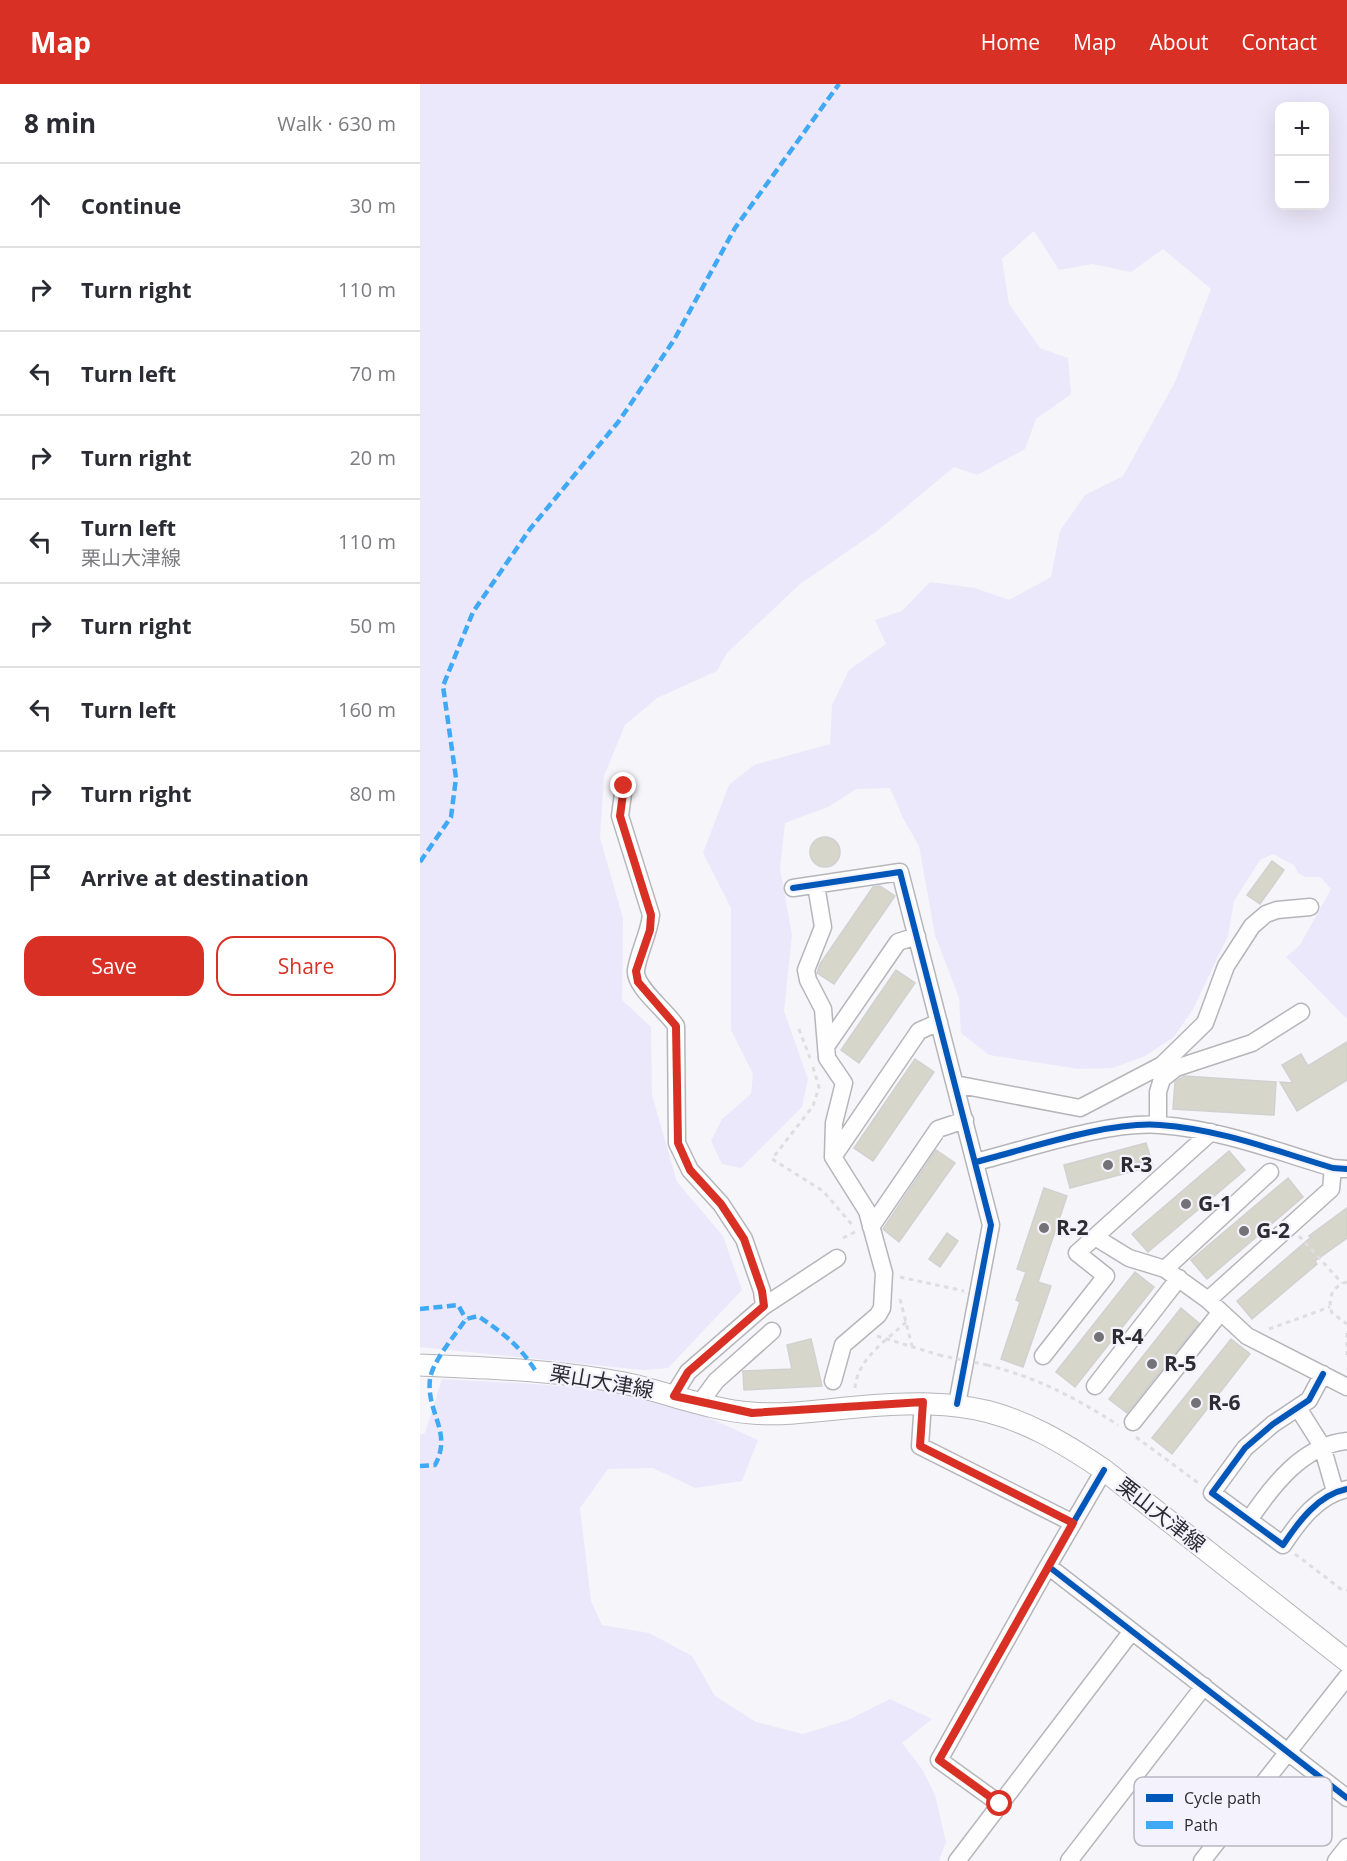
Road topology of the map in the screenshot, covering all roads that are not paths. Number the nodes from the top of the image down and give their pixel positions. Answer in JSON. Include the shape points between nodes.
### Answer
{"nodes":[{"id":1,"x":624,"y":786,"type":"dead end"},
{"id":2,"x":816,"y":885,"type":"junction"},
{"id":3,"x":793,"y":888,"type":"dead end"},
{"id":4,"x":1310,"y":907,"type":"dead end"},
{"id":5,"x":917,"y":936,"type":"junction"},
{"id":6,"x":1301,"y":1012,"type":"dead end"},
{"id":7,"x":939,"y":1023,"type":"junction"},
{"id":8,"x":827,"y":1045,"type":"junction"},
{"id":9,"x":955,"y":1084,"type":"junction"},
{"id":10,"x":965,"y":1120,"type":"junction"},
{"id":11,"x":1158,"y":1125,"type":"junction"},
{"id":12,"x":1211,"y":1132,"type":"junction"},
{"id":13,"x":833,"y":1156,"type":"junction"},
{"id":14,"x":976,"y":1162,"type":"junction"},
{"id":15,"x":1340,"y":1169,"type":"edge"},
{"id":16,"x":1270,"y":1173,"type":"dead end"},
{"id":17,"x":864,"y":1229,"type":"junction"},
{"id":18,"x":1095,"y":1237,"type":"junction"},
{"id":19,"x":837,"y":1258,"type":"dead end"},
{"id":20,"x":1165,"y":1269,"type":"junction"},
{"id":21,"x":1179,"y":1278,"type":"junction"},
{"id":22,"x":1208,"y":1300,"type":"junction"},
{"id":23,"x":764,"y":1306,"type":"junction"},
{"id":24,"x":1220,"y":1313,"type":"junction"},
{"id":25,"x":772,"y":1331,"type":"dead end"},
{"id":26,"x":1043,"y":1356,"type":"dead end"},
{"id":27,"x":420,"y":1365,"type":"edge"},
{"id":28,"x":1323,"y":1374,"type":"junction"},
{"id":29,"x":833,"y":1381,"type":"dead end"},
{"id":30,"x":1095,"y":1386,"type":"dead end"},
{"id":31,"x":1347,"y":1387,"type":"edge"},
{"id":32,"x":674,"y":1396,"type":"junction"},
{"id":33,"x":923,"y":1402,"type":"junction"},
{"id":34,"x":700,"y":1403,"type":"junction"},
{"id":35,"x":957,"y":1404,"type":"junction"},
{"id":36,"x":1298,"y":1408,"type":"junction"},
{"id":37,"x":1133,"y":1422,"type":"dead end"},
{"id":38,"x":1347,"y":1441,"type":"edge"},
{"id":39,"x":1322,"y":1446,"type":"junction"},
{"id":40,"x":1104,"y":1470,"type":"junction"},
{"id":41,"x":1341,"y":1490,"type":"edge"},
{"id":42,"x":1249,"y":1520,"type":"junction"},
{"id":43,"x":1073,"y":1523,"type":"junction"},
{"id":44,"x":1048,"y":1566,"type":"junction"},
{"id":45,"x":1132,"y":1631,"type":"junction"},
{"id":46,"x":1347,"y":1661,"type":"edge"},
{"id":47,"x":1347,"y":1677,"type":"edge"},
{"id":48,"x":1204,"y":1686,"type":"junction"},
{"id":49,"x":1288,"y":1752,"type":"junction"},
{"id":50,"x":1268,"y":1777,"type":"edge"},
{"id":51,"x":1320,"y":1777,"type":"edge"},
{"id":52,"x":1332,"y":1786,"type":"edge"},
{"id":53,"x":1347,"y":1798,"type":"edge"},
{"id":54,"x":1000,"y":1804,"type":"junction"},
{"id":55,"x":1214,"y":1846,"type":"edge"},
{"id":56,"x":1347,"y":1847,"type":"edge"},
{"id":57,"x":957,"y":1861,"type":"edge"},
{"id":58,"x":1069,"y":1861,"type":"edge"},
{"id":59,"x":1202,"y":1861,"type":"edge"},
{"id":60,"x":1336,"y":1861,"type":"edge"}],
"edges":[{"from":1,"to":23,"type":"street","via":[[620,816],[651,915],[636,971],[638,982],[676,1026],[678,1143],[690,1170],[721,1204],[744,1239]]},
{"from":2,"to":3,"type":"street"},
{"from":2,"to":5,"type":"street","via":[[900,872]]},
{"from":2,"to":8,"type":"street","via":[[823,927],[806,970],[823,1010]]},
{"from":4,"to":9,"type":"street","via":[[1277,910],[1252,926],[1226,966],[1205,1023],[1162,1065],[1080,1108]]},
{"from":5,"to":7,"type":"street"},
{"from":5,"to":8,"type":"street","via":[[898,942]]},
{"from":6,"to":11,"type":"street","via":[[1252,1043],[1176,1068],[1162,1079]]},
{"from":7,"to":9,"type":"street"},
{"from":7,"to":13,"type":"street","via":[[919,1031]]},
{"from":8,"to":13,"type":"street","via":[[827,1058],[844,1083],[834,1124]]},
{"from":9,"to":10,"type":"street"},
{"from":10,"to":14,"type":"street"},
{"from":10,"to":17,"type":"street","via":[[938,1130]]},
{"from":11,"to":12,"type":"street"},
{"from":11,"to":14,"type":"street","via":[[1093,1132]]},
{"from":12,"to":15,"type":"street"},
{"from":12,"to":18,"type":"street"},
{"from":13,"to":17,"type":"street","via":[[861,1198]]},
{"from":14,"to":35,"type":"street","via":[[991,1225]]},
{"from":15,"to":22,"type":"street","via":[[1331,1189]]},
{"from":16,"to":20,"type":"street"},
{"from":17,"to":29,"type":"street","via":[[884,1273],[882,1308],[843,1345]]},
{"from":18,"to":20,"type":"street","via":[[1129,1258]]},
{"from":18,"to":26,"type":"street","via":[[1077,1253],[1106,1276]]},
{"from":19,"to":23,"type":"street"},
{"from":20,"to":21,"type":"street"},
{"from":21,"to":22,"type":"street"},
{"from":21,"to":30,"type":"street"},
{"from":22,"to":24,"type":"street"},
{"from":23,"to":32,"type":"street","via":[[688,1372]]},
{"from":24,"to":28,"type":"street","via":[[1247,1336]]},
{"from":24,"to":37,"type":"street"},
{"from":25,"to":34,"type":"street","via":[[716,1381]]},
{"from":27,"to":32,"type":"main road","name":"栗山大津線","via":[[564,1373]]},
{"from":28,"to":31,"type":"street"},
{"from":28,"to":36,"type":"street","via":[[1309,1400]]},
{"from":32,"to":34,"type":"main road","name":"栗山大津線"},
{"from":33,"to":34,"type":"main road","name":"栗山大津線","via":[[752,1413]]},
{"from":33,"to":35,"type":"main road","name":"栗山大津線"},
{"from":33,"to":43,"type":"street","via":[[920,1446]]},
{"from":35,"to":40,"type":"main road","name":"栗山大津線","via":[[991,1410],[1022,1422],[1064,1443]]},
{"from":36,"to":39,"type":"street"},
{"from":36,"to":42,"type":"street","via":[[1245,1448],[1212,1493]]},
{"from":38,"to":39,"type":"street"},
{"from":39,"to":41,"type":"street"},
{"from":39,"to":42,"type":"street","via":[[1281,1478]]},
{"from":40,"to":43,"type":"street"},
{"from":40,"to":46,"type":"main road","name":"栗山大津線"},
{"from":41,"to":42,"type":"street","via":[[1320,1501],[1283,1545]]},
{"from":43,"to":44,"type":"street"},
{"from":44,"to":45,"type":"street"},
{"from":44,"to":54,"type":"street","via":[[939,1760]]},
{"from":45,"to":48,"type":"street"},
{"from":45,"to":54,"type":"street"},
{"from":47,"to":49,"type":"street"},
{"from":48,"to":49,"type":"street"},
{"from":48,"to":58,"type":"street"},
{"from":49,"to":50,"type":"street"},
{"from":49,"to":51,"type":"street"},
{"from":52,"to":53,"type":"street"},
{"from":54,"to":57,"type":"street"},
{"from":55,"to":59,"type":"street"},
{"from":56,"to":60,"type":"street"}]}
